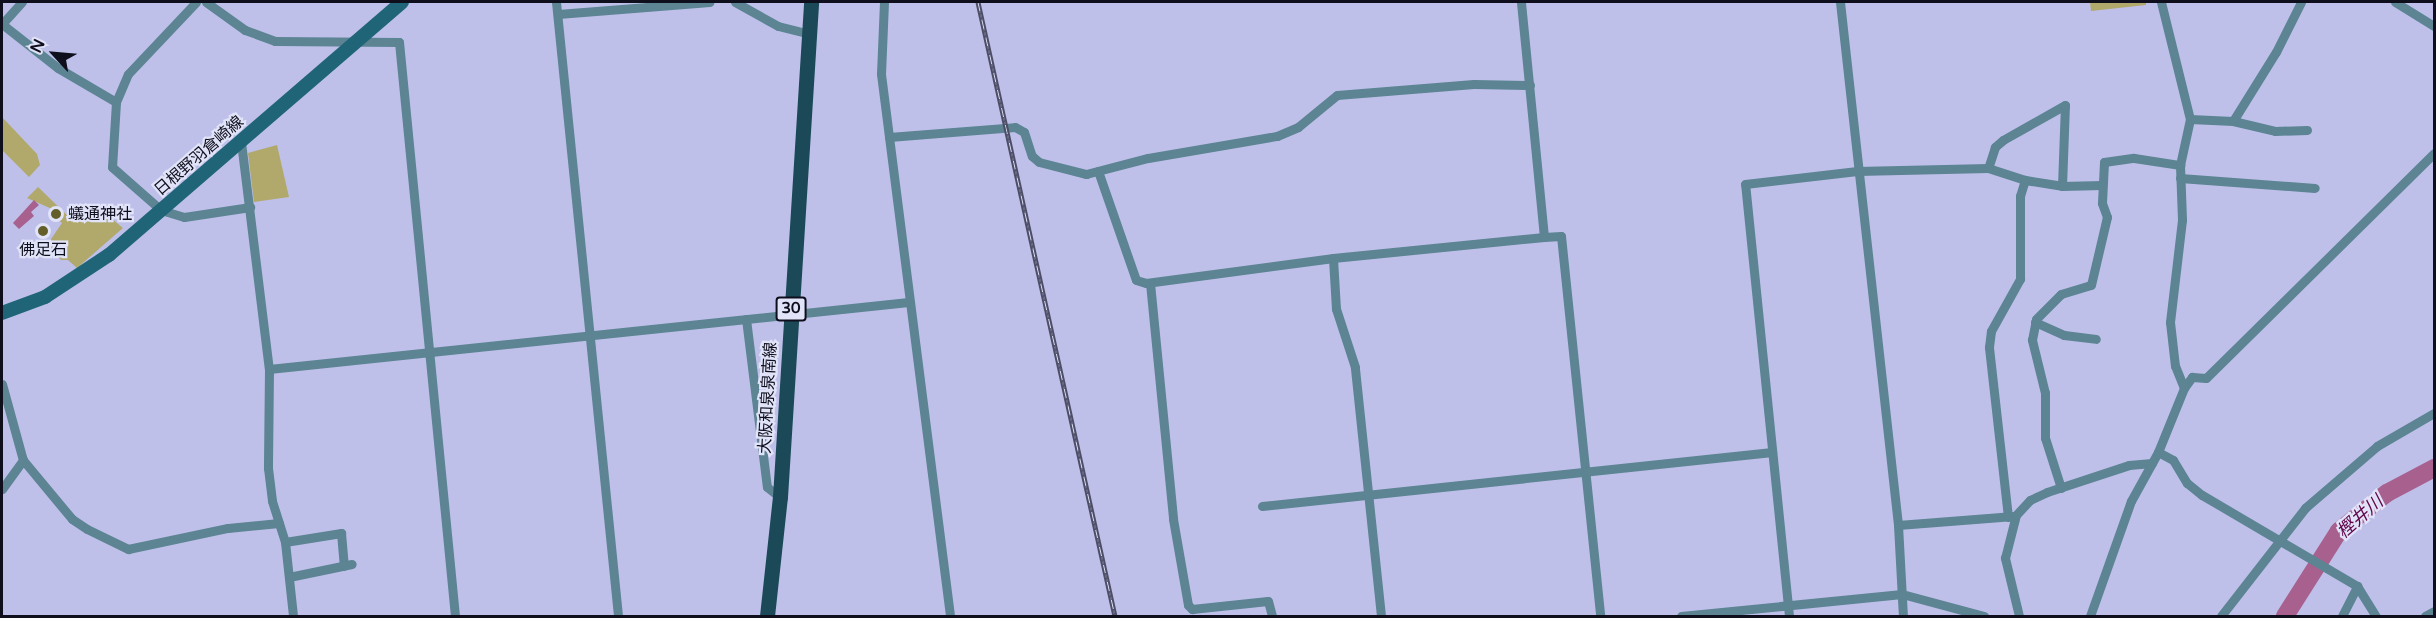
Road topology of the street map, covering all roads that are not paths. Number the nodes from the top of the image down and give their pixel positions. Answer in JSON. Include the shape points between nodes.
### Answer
{"nodes":[{"id":1,"x":22,"y":2,"type":"edge"},
{"id":2,"x":196,"y":2,"type":"edge"},
{"id":3,"x":206,"y":2,"type":"edge"},
{"id":4,"x":402,"y":2,"type":"edge"},
{"id":5,"x":556,"y":2,"type":"edge"},
{"id":6,"x":710,"y":2,"type":"edge"},
{"id":7,"x":735,"y":2,"type":"edge"},
{"id":8,"x":811,"y":2,"type":"edge"},
{"id":9,"x":884,"y":2,"type":"edge"},
{"id":10,"x":1521,"y":2,"type":"edge"},
{"id":11,"x":1840,"y":2,"type":"edge"},
{"id":12,"x":2161,"y":2,"type":"edge"},
{"id":13,"x":2301,"y":2,"type":"edge"},
{"id":14,"x":2395,"y":2,"type":"edge"},
{"id":15,"x":558,"y":14,"type":"junction"},
{"id":16,"x":2,"y":24,"type":"edge"},
{"id":17,"x":2434,"y":26,"type":"edge"},
{"id":18,"x":809,"y":34,"type":"junction"},
{"id":19,"x":356,"y":41,"type":"junction"},
{"id":20,"x":1530,"y":85,"type":"junction"},
{"id":21,"x":116,"y":102,"type":"junction"},
{"id":22,"x":2190,"y":119,"type":"junction"},
{"id":23,"x":2233,"y":121,"type":"junction"},
{"id":24,"x":2307,"y":130,"type":"dead end"},
{"id":25,"x":890,"y":137,"type":"junction"},
{"id":26,"x":241,"y":142,"type":"junction"},
{"id":27,"x":2434,"y":153,"type":"edge"},
{"id":28,"x":2180,"y":165,"type":"junction"},
{"id":29,"x":1988,"y":168,"type":"junction"},
{"id":30,"x":1098,"y":171,"type":"junction"},
{"id":31,"x":1857,"y":171,"type":"junction"},
{"id":32,"x":2180,"y":178,"type":"junction"},
{"id":33,"x":2025,"y":180,"type":"junction"},
{"id":34,"x":2102,"y":185,"type":"junction"},
{"id":35,"x":2062,"y":186,"type":"junction"},
{"id":36,"x":2315,"y":188,"type":"dead end"},
{"id":37,"x":250,"y":207,"type":"junction"},
{"id":38,"x":161,"y":210,"type":"junction"},
{"id":39,"x":1544,"y":237,"type":"junction"},
{"id":40,"x":1333,"y":258,"type":"junction"},
{"id":41,"x":1150,"y":283,"type":"junction"},
{"id":42,"x":909,"y":302,"type":"junction"},
{"id":43,"x":2,"y":313,"type":"edge"},
{"id":44,"x":791,"y":314,"type":"junction"},
{"id":45,"x":746,"y":319,"type":"junction"},
{"id":46,"x":2035,"y":322,"type":"junction"},
{"id":47,"x":589,"y":335,"type":"junction"},
{"id":48,"x":2096,"y":339,"type":"dead end"},
{"id":49,"x":431,"y":352,"type":"junction"},
{"id":50,"x":269,"y":369,"type":"junction"},
{"id":51,"x":2,"y":384,"type":"edge"},
{"id":52,"x":2184,"y":388,"type":"junction"},
{"id":53,"x":2434,"y":413,"type":"edge"},
{"id":54,"x":1772,"y":452,"type":"junction"},
{"id":55,"x":2158,"y":452,"type":"junction"},
{"id":56,"x":23,"y":460,"type":"junction"},
{"id":57,"x":2152,"y":463,"type":"junction"},
{"id":58,"x":1585,"y":471,"type":"junction"},
{"id":59,"x":2061,"y":488,"type":"junction"},
{"id":60,"x":2,"y":489,"type":"edge"},
{"id":61,"x":1367,"y":493,"type":"junction"},
{"id":62,"x":780,"y":497,"type":"junction"},
{"id":63,"x":1262,"y":506,"type":"dead end"},
{"id":64,"x":2012,"y":516,"type":"junction"},
{"id":65,"x":279,"y":523,"type":"junction"},
{"id":66,"x":1898,"y":525,"type":"junction"},
{"id":67,"x":2280,"y":538,"type":"junction"},
{"id":68,"x":285,"y":542,"type":"junction"},
{"id":69,"x":289,"y":577,"type":"junction"},
{"id":70,"x":2356,"y":586,"type":"junction"},
{"id":71,"x":1902,"y":594,"type":"junction"},
{"id":72,"x":1787,"y":605,"type":"junction"},
{"id":73,"x":2434,"y":611,"type":"edge"},
{"id":74,"x":293,"y":616,"type":"edge"},
{"id":75,"x":454,"y":616,"type":"edge"},
{"id":76,"x":618,"y":616,"type":"edge"},
{"id":77,"x":767,"y":616,"type":"edge"},
{"id":78,"x":950,"y":616,"type":"edge"},
{"id":79,"x":1272,"y":616,"type":"edge"},
{"id":80,"x":1381,"y":616,"type":"edge"},
{"id":81,"x":1600,"y":616,"type":"edge"},
{"id":82,"x":1681,"y":616,"type":"edge"},
{"id":83,"x":1789,"y":616,"type":"edge"},
{"id":84,"x":1903,"y":616,"type":"edge"},
{"id":85,"x":1984,"y":616,"type":"edge"},
{"id":86,"x":2019,"y":616,"type":"edge"},
{"id":87,"x":2087,"y":616,"type":"edge"},
{"id":88,"x":2221,"y":616,"type":"edge"},
{"id":89,"x":2342,"y":616,"type":"edge"},
{"id":90,"x":2376,"y":616,"type":"edge"},
{"id":91,"x":2425,"y":616,"type":"edge"}],
"edges":[{"from":1,"to":16,"type":"street"},
{"from":2,"to":21,"type":"street","via":[[128,74]]},
{"from":3,"to":19,"type":"street","via":[[245,30],[275,40]]},
{"from":4,"to":19,"type":"main road","name":"日根野羽倉崎線"},
{"from":5,"to":15,"type":"street"},
{"from":6,"to":15,"type":"street"},
{"from":7,"to":18,"type":"street","via":[[778,26]]},
{"from":8,"to":18,"type":"main road","name":"大阪和泉泉南線","number":"30"},
{"from":9,"to":25,"type":"street","via":[[881,74]]},
{"from":10,"to":20,"type":"street"},
{"from":11,"to":31,"type":"street"},
{"from":12,"to":22,"type":"street"},
{"from":13,"to":23,"type":"street","via":[[2276,52]]},
{"from":14,"to":17,"type":"street"},
{"from":15,"to":47,"type":"street"},
{"from":16,"to":21,"type":"street","via":[[58,68]]},
{"from":18,"to":44,"type":"main road","name":"大阪和泉泉南線","number":"30"},
{"from":19,"to":26,"type":"main road","name":"日根野羽倉崎線"},
{"from":19,"to":49,"type":"street","via":[[399,42]]},
{"from":20,"to":30,"type":"street","via":[[1474,84],[1337,95],[1298,127],[1277,136]]},
{"from":20,"to":39,"type":"street"},
{"from":21,"to":38,"type":"street","via":[[112,167]]},
{"from":22,"to":23,"type":"street"},
{"from":22,"to":28,"type":"street"},
{"from":23,"to":24,"type":"street","via":[[2275,131]]},
{"from":25,"to":30,"type":"street","via":[[1005,126],[1024,132],[1032,156],[1040,162],[1065,171]]},
{"from":25,"to":42,"type":"street"},
{"from":26,"to":37,"type":"street"},
{"from":26,"to":38,"type":"main road","name":"日根野羽倉崎線"},
{"from":27,"to":52,"type":"street","via":[[2206,378],[2192,377]]},
{"from":28,"to":32,"type":"street"},
{"from":28,"to":34,"type":"street","via":[[2134,158],[2104,162]]},
{"from":29,"to":31,"type":"street"},
{"from":29,"to":33,"type":"street"},
{"from":29,"to":35,"type":"street","via":[[1995,147],[2003,140],[2065,105]]},
{"from":30,"to":41,"type":"street","via":[[1136,280]]},
{"from":31,"to":54,"type":"street","via":[[1745,184]]},
{"from":31,"to":66,"type":"street"},
{"from":32,"to":36,"type":"street"},
{"from":32,"to":52,"type":"street","via":[[2182,220],[2170,322],[2175,366]]},
{"from":33,"to":35,"type":"street"},
{"from":33,"to":64,"type":"street","via":[[2020,196],[2020,279],[1991,331],[1989,347]]},
{"from":34,"to":35,"type":"street"},
{"from":34,"to":46,"type":"street","via":[[2107,217],[2091,285],[2061,294]]},
{"from":37,"to":38,"type":"street","via":[[184,217]]},
{"from":37,"to":50,"type":"street"},
{"from":38,"to":43,"type":"main road","name":"日根野羽倉崎線","via":[[74,280],[45,297]]},
{"from":39,"to":40,"type":"street"},
{"from":39,"to":58,"type":"street","via":[[1561,236]]},
{"from":40,"to":41,"type":"street"},
{"from":40,"to":61,"type":"street","via":[[1336,309],[1355,367]]},
{"from":41,"to":79,"type":"street","via":[[1173,519],[1188,605],[1192,609],[1268,601]]},
{"from":42,"to":44,"type":"street"},
{"from":42,"to":78,"type":"street"},
{"from":44,"to":45,"type":"street"},
{"from":44,"to":62,"type":"main road","name":"大阪和泉泉南線","number":"30"},
{"from":45,"to":47,"type":"street"},
{"from":45,"to":62,"type":"street","via":[[767,487]]},
{"from":46,"to":48,"type":"street","via":[[2064,334]]},
{"from":46,"to":59,"type":"street","via":[[2032,340],[2045,393],[2045,438]]},
{"from":47,"to":49,"type":"street"},
{"from":47,"to":76,"type":"street"},
{"from":49,"to":50,"type":"street"},
{"from":49,"to":75,"type":"street"},
{"from":50,"to":65,"type":"street","via":[[268,468]]},
{"from":51,"to":56,"type":"street"},
{"from":52,"to":55,"type":"street"},
{"from":53,"to":67,"type":"street","via":[[2377,446],[2339,477]]},
{"from":54,"to":58,"type":"street"},
{"from":54,"to":72,"type":"street"},
{"from":55,"to":57,"type":"street"},
{"from":55,"to":67,"type":"street","via":[[2173,460],[2187,483],[2202,495]]},
{"from":56,"to":60,"type":"street"},
{"from":56,"to":65,"type":"street","via":[[72,519],[128,549],[228,528]]},
{"from":57,"to":59,"type":"street","via":[[2128,465]]},
{"from":57,"to":87,"type":"street","via":[[2131,501]]},
{"from":58,"to":61,"type":"street"},
{"from":58,"to":81,"type":"street"},
{"from":59,"to":64,"type":"street","via":[[2030,500]]},
{"from":61,"to":63,"type":"street"},
{"from":61,"to":80,"type":"street"},
{"from":62,"to":77,"type":"main road","name":"大阪和泉泉南線","number":"30"},
{"from":64,"to":66,"type":"street"},
{"from":64,"to":86,"type":"street","via":[[2005,558],[2007,582]]},
{"from":65,"to":68,"type":"street"},
{"from":66,"to":71,"type":"street"},
{"from":67,"to":70,"type":"street"},
{"from":67,"to":88,"type":"street"},
{"from":68,"to":69,"type":"street"},
{"from":68,"to":69,"type":"street","via":[[341,533],[348,565]]},
{"from":69,"to":74,"type":"street"},
{"from":70,"to":89,"type":"street"},
{"from":70,"to":90,"type":"street"},
{"from":71,"to":72,"type":"street"},
{"from":71,"to":84,"type":"street"},
{"from":71,"to":85,"type":"street"},
{"from":72,"to":82,"type":"street"},
{"from":72,"to":83,"type":"street"},
{"from":73,"to":91,"type":"street"}]}
